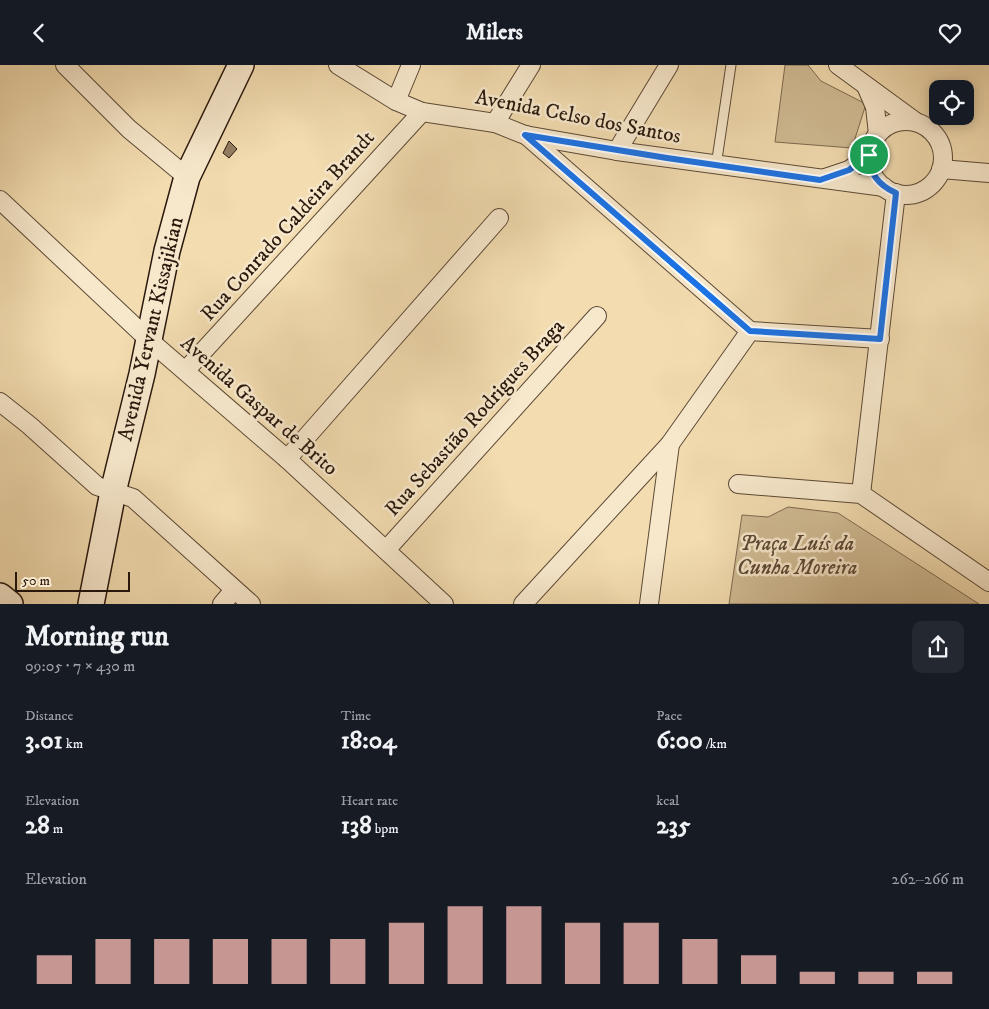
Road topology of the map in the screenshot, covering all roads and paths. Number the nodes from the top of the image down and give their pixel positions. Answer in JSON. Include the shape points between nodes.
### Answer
{"nodes":[{"id":1,"x":65,"y":65,"type":"edge"},
{"id":2,"x":241,"y":65,"type":"edge"},
{"id":3,"x":338,"y":65,"type":"edge"},
{"id":4,"x":411,"y":65,"type":"edge"},
{"id":5,"x":531,"y":65,"type":"edge"},
{"id":6,"x":669,"y":65,"type":"edge"},
{"id":7,"x":731,"y":65,"type":"edge"},
{"id":8,"x":838,"y":65,"type":"edge"},
{"id":9,"x":865,"y":86,"type":"junction"},
{"id":10,"x":396,"y":101,"type":"junction"},
{"id":11,"x":422,"y":113,"type":"junction"},
{"id":12,"x":496,"y":123,"type":"junction"},
{"id":13,"x":917,"y":123,"type":"junction"},
{"id":14,"x":878,"y":134,"type":"junction"},
{"id":15,"x":525,"y":135,"type":"junction"},
{"id":16,"x":617,"y":151,"type":"junction"},
{"id":17,"x":869,"y":155,"type":"junction"},
{"id":18,"x":716,"y":166,"type":"junction"},
{"id":19,"x":941,"y":169,"type":"junction"},
{"id":20,"x":989,"y":173,"type":"edge"},
{"id":21,"x":187,"y":177,"type":"junction"},
{"id":22,"x":820,"y":180,"type":"junction"},
{"id":23,"x":890,"y":190,"type":"junction"},
{"id":24,"x":0,"y":200,"type":"edge"},
{"id":25,"x":499,"y":218,"type":"dead end"},
{"id":26,"x":598,"y":316,"type":"dead end"},
{"id":27,"x":750,"y":331,"type":"junction"},
{"id":28,"x":880,"y":339,"type":"junction"},
{"id":29,"x":149,"y":340,"type":"junction"},
{"id":30,"x":186,"y":370,"type":"junction"},
{"id":31,"x":0,"y":402,"type":"edge"},
{"id":32,"x":670,"y":444,"type":"junction"},
{"id":33,"x":287,"y":459,"type":"junction"},
{"id":34,"x":738,"y":484,"type":"dead end"},
{"id":35,"x":114,"y":492,"type":"junction"},
{"id":36,"x":861,"y":494,"type":"junction"},
{"id":37,"x":386,"y":550,"type":"junction"},
{"id":38,"x":989,"y":582,"type":"edge"},
{"id":39,"x":234,"y":590,"type":"junction"},
{"id":40,"x":0,"y":597,"type":"edge"},
{"id":41,"x":10,"y":604,"type":"edge"},
{"id":42,"x":91,"y":604,"type":"edge"},
{"id":43,"x":222,"y":604,"type":"edge"},
{"id":44,"x":251,"y":604,"type":"edge"},
{"id":45,"x":444,"y":604,"type":"edge"},
{"id":46,"x":523,"y":604,"type":"edge"},
{"id":47,"x":649,"y":604,"type":"edge"}],
"edges":[{"from":1,"to":21,"type":"street","via":[[129,129]]},
{"from":2,"to":21,"type":"main road","name":"Avenida Yervant Kissajikian"},
{"from":3,"to":10,"type":"street","name":"Avenida Celso dos Santos"},
{"from":4,"to":10,"type":"street"},
{"from":5,"to":12,"type":"street"},
{"from":6,"to":16,"type":"street"},
{"from":7,"to":18,"type":"lane"},
{"from":8,"to":9,"type":"street"},
{"from":9,"to":13,"type":"street"},
{"from":9,"to":14,"type":"street","via":[[875,107]]},
{"from":10,"to":11,"type":"street","name":"Avenida Celso dos Santos"},
{"from":11,"to":12,"type":"street","name":"Avenida Celso dos Santos"},
{"from":11,"to":30,"type":"street","name":"Rua Conrado Caldeira Brandt"},
{"from":12,"to":15,"type":"street","name":"Avenida Celso dos Santos"},
{"from":13,"to":14,"type":"street","via":[[897,122]]},
{"from":13,"to":19,"type":"street","via":[[925,126],[938,141],[942,150]]},
{"from":14,"to":17,"type":"street"},
{"from":15,"to":16,"type":"street","name":"Avenida Celso dos Santos"},
{"from":15,"to":27,"type":"street"},
{"from":16,"to":18,"type":"street","name":"Avenida Celso dos Santos"},
{"from":17,"to":22,"type":"street","name":"Avenida Celso dos Santos","via":[[849,170]]},
{"from":17,"to":23,"type":"street","via":[[875,178]]},
{"from":18,"to":22,"type":"street","name":"Avenida Celso dos Santos"},
{"from":19,"to":20,"type":"street"},
{"from":19,"to":23,"type":"street","via":[[931,185],[923,190],[905,195]]},
{"from":21,"to":29,"type":"main road","name":"Avenida Yervant Kissajikian","via":[[167,251]]},
{"from":22,"to":23,"type":"street","name":"Avenida Celso dos Santos"},
{"from":23,"to":28,"type":"street"},
{"from":24,"to":29,"type":"street","name":"Avenida Gaspar de Brito"},
{"from":25,"to":33,"type":"street"},
{"from":26,"to":37,"type":"street","name":"Rua Sebastião Rodrigues Braga"},
{"from":27,"to":28,"type":"street"},
{"from":27,"to":32,"type":"street"},
{"from":28,"to":36,"type":"street"},
{"from":29,"to":30,"type":"street","name":"Avenida Gaspar de Brito"},
{"from":29,"to":35,"type":"main road","name":"Avenida Yervant Kissajikian"},
{"from":30,"to":33,"type":"street","name":"Avenida Gaspar de Brito"},
{"from":31,"to":35,"type":"street","via":[[97,486]]},
{"from":32,"to":46,"type":"street"},
{"from":32,"to":47,"type":"street"},
{"from":33,"to":37,"type":"street","name":"Avenida Gaspar de Brito"},
{"from":34,"to":36,"type":"street"},
{"from":35,"to":39,"type":"street","via":[[133,498]]},
{"from":35,"to":42,"type":"main road","name":"Avenida Yervant Kissajikian"},
{"from":36,"to":38,"type":"street"},
{"from":37,"to":45,"type":"street","name":"Avenida Gaspar de Brito"},
{"from":39,"to":43,"type":"street"},
{"from":39,"to":44,"type":"street"},
{"from":40,"to":41,"type":"main road"}]}
